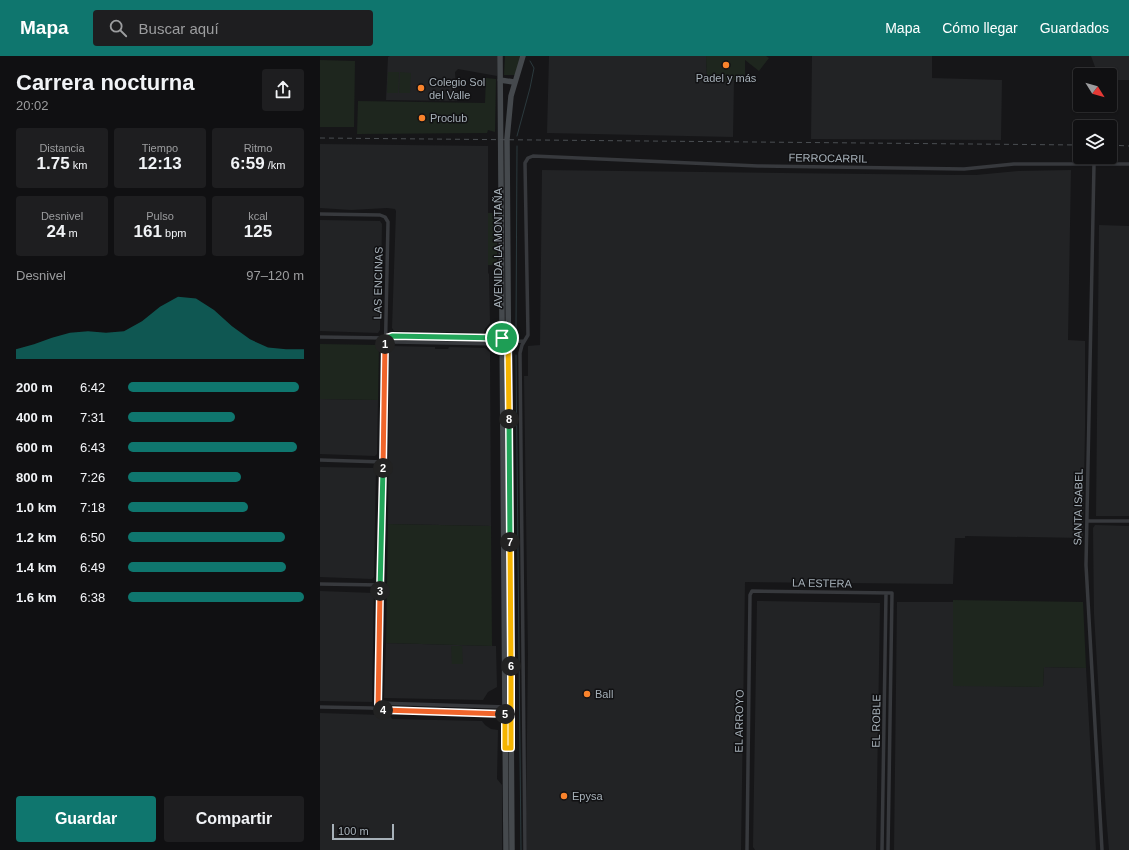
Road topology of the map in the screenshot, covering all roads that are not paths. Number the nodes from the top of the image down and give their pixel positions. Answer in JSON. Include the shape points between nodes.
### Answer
{"nodes":[{"id":1,"x":500,"y":56,"type":"edge"},
{"id":2,"x":523,"y":56,"type":"edge"},
{"id":3,"x":500,"y":80,"type":"junction"},
{"id":4,"x":514,"y":82,"type":"junction"},
{"id":5,"x":1073,"y":164,"type":"edge"},
{"id":6,"x":1094,"y":164,"type":"edge"},
{"id":7,"x":1117,"y":164,"type":"edge"},
{"id":8,"x":1129,"y":164,"type":"edge"},
{"id":9,"x":320,"y":214,"type":"edge"},
{"id":10,"x":320,"y":337,"type":"edge"},
{"id":11,"x":386,"y":338,"type":"junction"},
{"id":12,"x":502,"y":338,"type":"junction"},
{"id":13,"x":524,"y":341,"type":"junction"},
{"id":14,"x":508,"y":342,"type":"junction"},
{"id":15,"x":502,"y":344,"type":"junction"},
{"id":16,"x":320,"y":460,"type":"edge"},
{"id":17,"x":383,"y":462,"type":"junction"},
{"id":18,"x":1087,"y":521,"type":"junction"},
{"id":19,"x":1129,"y":521,"type":"edge"},
{"id":20,"x":320,"y":584,"type":"edge"},
{"id":21,"x":380,"y":585,"type":"junction"},
{"id":22,"x":751,"y":592,"type":"joint"},
{"id":23,"x":886,"y":593,"type":"junction"},
{"id":24,"x":892,"y":593,"type":"joint"},
{"id":25,"x":378,"y":703,"type":"junction"},
{"id":26,"x":320,"y":707,"type":"edge"},
{"id":27,"x":508,"y":707,"type":"junction"},
{"id":28,"x":378,"y":709,"type":"junction"},
{"id":29,"x":508,"y":714,"type":"junction"},
{"id":30,"x":508,"y":748,"type":"junction"},
{"id":31,"x":882,"y":830,"type":"junction"},
{"id":32,"x":888,"y":830,"type":"junction"},
{"id":33,"x":506,"y":850,"type":"edge"},
{"id":34,"x":512,"y":850,"type":"edge"},
{"id":35,"x":525,"y":850,"type":"edge"},
{"id":36,"x":747,"y":850,"type":"edge"},
{"id":37,"x":882,"y":850,"type":"edge"},
{"id":38,"x":888,"y":850,"type":"edge"},
{"id":39,"x":1102,"y":850,"type":"edge"}],
"edges":[{"from":1,"to":3,"type":"main road","name":"AVENIDA LA MONTAÑA"},
{"from":2,"to":4,"type":"main road","name":"AVENIDA LA MONTAÑA"},
{"from":3,"to":4,"type":"main road"},
{"from":3,"to":12,"type":"main road","name":"AVENIDA LA MONTAÑA"},
{"from":4,"to":14,"type":"main road","name":"AVENIDA LA MONTAÑA","via":[[507,139]]},
{"from":5,"to":13,"type":"street","name":"FERROCARRIL","via":[[1014,164],[964,169],[758,166],[532,156],[526,164],[528,335]]},
{"from":6,"to":18,"type":"street","name":"SANTA ISABEL"},
{"from":7,"to":8,"type":"street","name":"FERROCARRIL"},
{"from":9,"to":11,"type":"street","name":"LAS ENCINAS","via":[[380,215],[387,218]]},
{"from":10,"to":11,"type":"street"},
{"from":11,"to":12,"type":"street"},
{"from":11,"to":15,"type":"street","via":[[394,342]]},
{"from":11,"to":17,"type":"street","name":"LAS ENCINAS"},
{"from":12,"to":14,"type":"street"},
{"from":12,"to":15,"type":"main road","name":"AVENIDA LA MONTAÑA"},
{"from":13,"to":14,"type":"street"},
{"from":13,"to":35,"type":"street","via":[[520,353]]},
{"from":14,"to":15,"type":"street"},
{"from":14,"to":27,"type":"main road","name":"AVENIDA LA MONTAÑA"},
{"from":15,"to":27,"type":"main road","name":"AVENIDA LA MONTAÑA"},
{"from":16,"to":17,"type":"street"},
{"from":17,"to":21,"type":"street","name":"LAS ENCINAS"},
{"from":18,"to":19,"type":"street"},
{"from":18,"to":39,"type":"street","name":"SANTA ISABEL","via":[[1087,577]]},
{"from":20,"to":21,"type":"street"},
{"from":21,"to":25,"type":"street","name":"LAS ENCINAS"},
{"from":22,"to":23,"type":"street","name":"LA ESTERA"},
{"from":22,"to":36,"type":"street","name":"EL ARROYO"},
{"from":23,"to":24,"type":"street","name":"LA ESTERA"},
{"from":23,"to":31,"type":"street","name":"EL ROBLE"},
{"from":24,"to":32,"type":"street","name":"EL ROBLE"},
{"from":25,"to":27,"type":"street"},
{"from":25,"to":28,"type":"street","name":"LAS ENCINAS"},
{"from":26,"to":28,"type":"street"},
{"from":27,"to":29,"type":"main road","name":"AVENIDA LA MONTAÑA"},
{"from":28,"to":29,"type":"street"},
{"from":29,"to":30,"type":"main road","name":"AVENIDA LA MONTAÑA"},
{"from":30,"to":33,"type":"main road","name":"AVENIDA LA MONTAÑA"},
{"from":30,"to":34,"type":"main road","name":"AVENIDA LA MONTAÑA"},
{"from":31,"to":32,"type":"street"},
{"from":31,"to":37,"type":"street","name":"EL ROBLE"},
{"from":32,"to":38,"type":"street","name":"EL ROBLE"}]}
